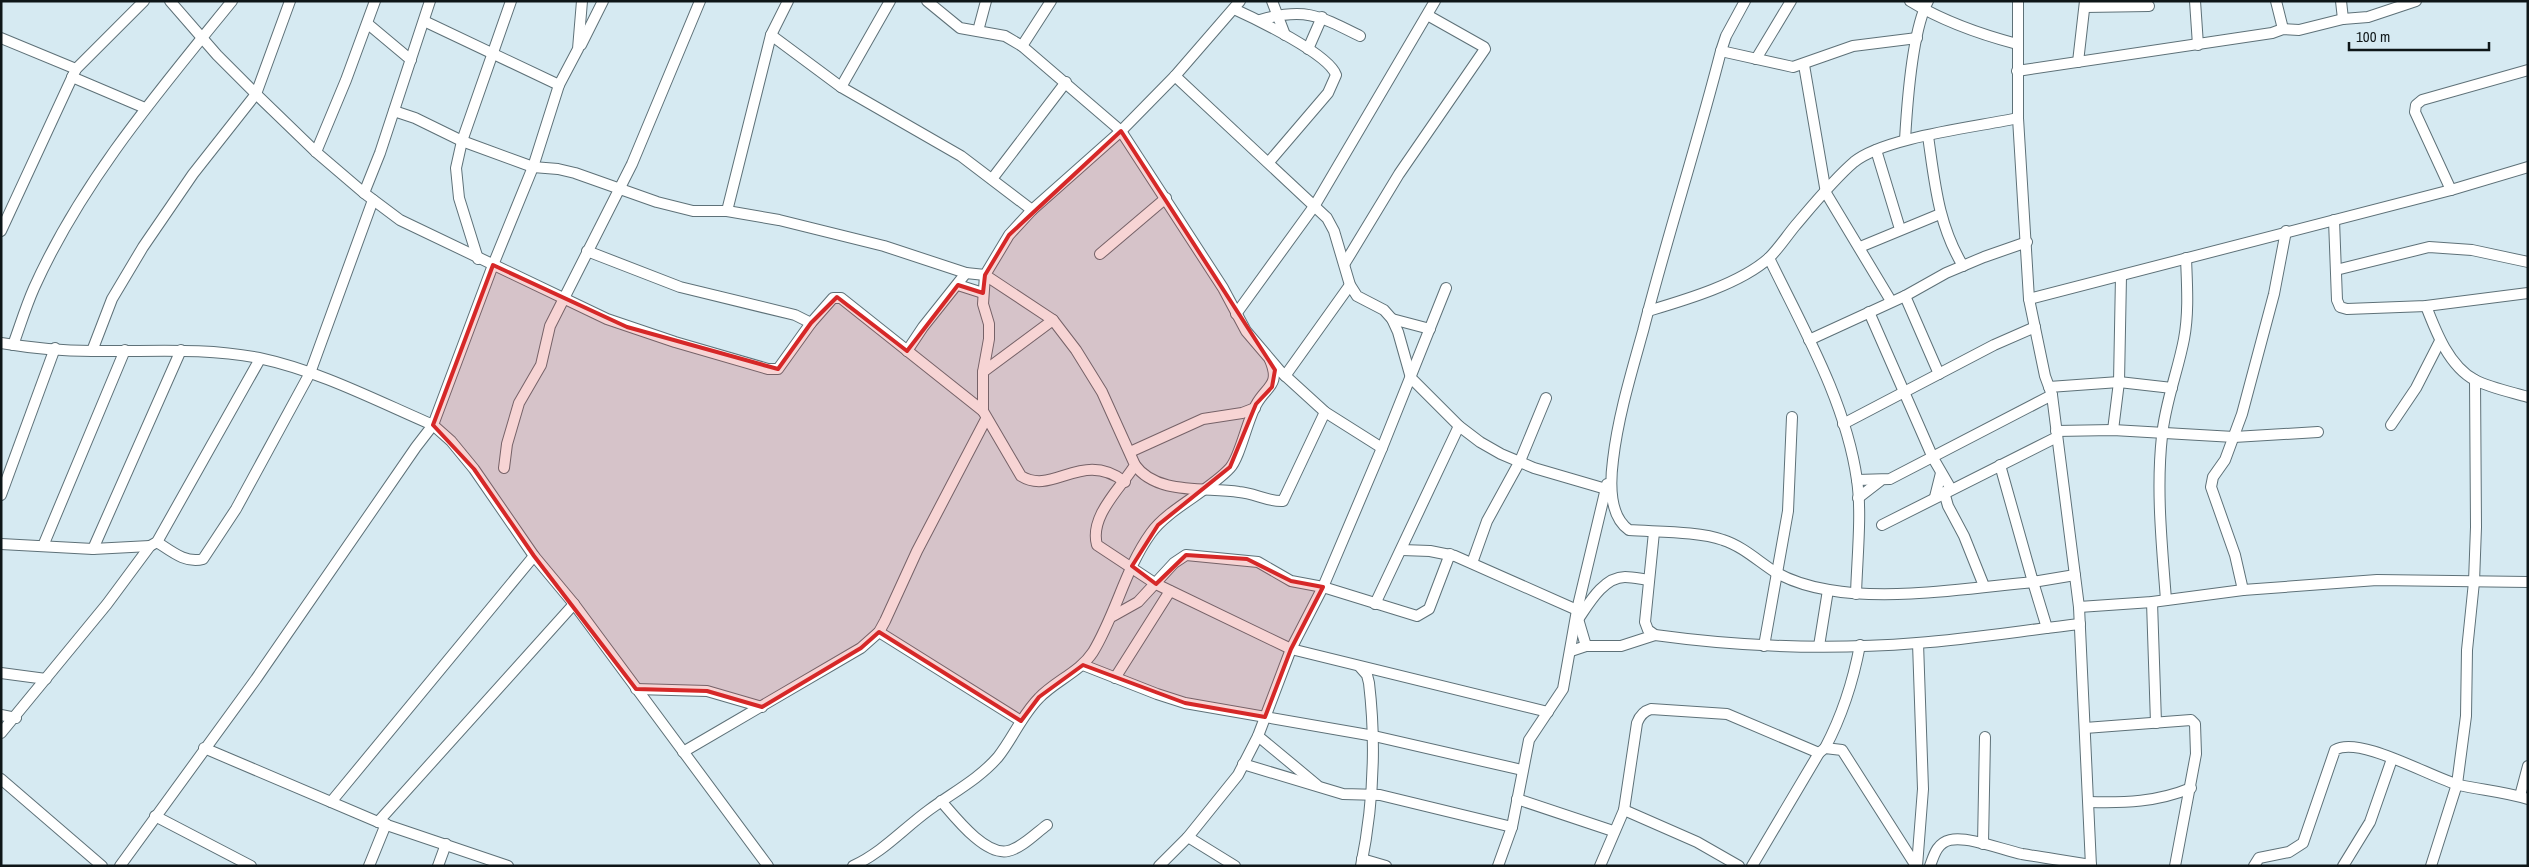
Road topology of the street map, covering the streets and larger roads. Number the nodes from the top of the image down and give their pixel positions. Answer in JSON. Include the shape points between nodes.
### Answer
{"nodes":[{"id":1,"x":144,"y":1,"type":"edge"},
{"id":2,"x":170,"y":1,"type":"edge"},
{"id":3,"x":232,"y":1,"type":"edge"},
{"id":4,"x":290,"y":1,"type":"edge"},
{"id":5,"x":375,"y":1,"type":"edge"},
{"id":6,"x":430,"y":1,"type":"edge"},
{"id":7,"x":511,"y":1,"type":"edge"},
{"id":8,"x":582,"y":1,"type":"edge"},
{"id":9,"x":603,"y":1,"type":"edge"},
{"id":10,"x":700,"y":1,"type":"edge"},
{"id":11,"x":788,"y":1,"type":"edge"},
{"id":12,"x":890,"y":1,"type":"edge"},
{"id":13,"x":928,"y":1,"type":"edge"},
{"id":14,"x":1051,"y":1,"type":"edge"},
{"id":15,"x":1272,"y":1,"type":"edge"},
{"id":16,"x":1436,"y":1,"type":"edge"},
{"id":17,"x":1745,"y":1,"type":"edge"},
{"id":18,"x":1791,"y":1,"type":"edge"},
{"id":19,"x":1910,"y":1,"type":"edge"},
{"id":20,"x":2018,"y":1,"type":"edge"},
{"id":21,"x":2196,"y":1,"type":"edge"},
{"id":22,"x":2276,"y":1,"type":"edge"},
{"id":23,"x":2341,"y":1,"type":"edge"},
{"id":24,"x":2416,"y":1,"type":"edge"},
{"id":25,"x":985,"y":2,"type":"edge"},
{"id":26,"x":2085,"y":4,"type":"edge"},
{"id":27,"x":1237,"y":5,"type":"edge"},
{"id":28,"x":1926,"y":5,"type":"edge"},
{"id":29,"x":2149,"y":6,"type":"dead end"},
{"id":30,"x":1276,"y":15,"type":"junction"},
{"id":31,"x":1429,"y":16,"type":"junction"},
{"id":32,"x":1322,"y":17,"type":"junction"},
{"id":33,"x":2343,"y":19,"type":"junction"},
{"id":34,"x":1260,"y":20,"type":"junction"},
{"id":35,"x":424,"y":21,"type":"junction"},
{"id":36,"x":368,"y":24,"type":"junction"},
{"id":37,"x":2283,"y":29,"type":"junction"},
{"id":38,"x":978,"y":31,"type":"junction"},
{"id":39,"x":771,"y":35,"type":"junction"},
{"id":40,"x":1284,"y":35,"type":"junction"},
{"id":41,"x":1360,"y":36,"type":"dead end"},
{"id":42,"x":1,"y":38,"type":"edge"},
{"id":43,"x":202,"y":38,"type":"junction"},
{"id":44,"x":1917,"y":38,"type":"junction"},
{"id":45,"x":2017,"y":44,"type":"junction"},
{"id":46,"x":2198,"y":45,"type":"junction"},
{"id":47,"x":1022,"y":46,"type":"junction"},
{"id":48,"x":578,"y":49,"type":"junction"},
{"id":49,"x":1308,"y":49,"type":"junction"},
{"id":50,"x":1721,"y":51,"type":"junction"},
{"id":51,"x":493,"y":53,"type":"junction"},
{"id":52,"x":1756,"y":59,"type":"junction"},
{"id":53,"x":411,"y":60,"type":"junction"},
{"id":54,"x":2078,"y":62,"type":"junction"},
{"id":55,"x":1804,"y":65,"type":"junction"},
{"id":56,"x":2528,"y":70,"type":"edge"},
{"id":57,"x":2017,"y":71,"type":"junction"},
{"id":58,"x":74,"y":73,"type":"junction"},
{"id":59,"x":1175,"y":76,"type":"junction"},
{"id":60,"x":1066,"y":82,"type":"junction"},
{"id":61,"x":559,"y":85,"type":"junction"},
{"id":62,"x":841,"y":87,"type":"junction"},
{"id":63,"x":256,"y":94,"type":"junction"},
{"id":64,"x":144,"y":108,"type":"junction"},
{"id":65,"x":394,"y":111,"type":"junction"},
{"id":66,"x":2018,"y":118,"type":"junction"},
{"id":67,"x":1121,"y":131,"type":"junction"},
{"id":68,"x":1928,"y":136,"type":"junction"},
{"id":69,"x":1905,"y":140,"type":"junction"},
{"id":70,"x":462,"y":141,"type":"junction"},
{"id":71,"x":1876,"y":150,"type":"junction"},
{"id":72,"x":316,"y":152,"type":"junction"},
{"id":73,"x":1269,"y":162,"type":"junction"},
{"id":74,"x":533,"y":167,"type":"junction"},
{"id":75,"x":2528,"y":167,"type":"edge"},
{"id":76,"x":992,"y":179,"type":"junction"},
{"id":77,"x":620,"y":190,"type":"junction"},
{"id":78,"x":2451,"y":190,"type":"junction"},
{"id":79,"x":364,"y":193,"type":"junction"},
{"id":80,"x":1826,"y":193,"type":"junction"},
{"id":81,"x":1166,"y":198,"type":"junction"},
{"id":82,"x":373,"y":200,"type":"junction"},
{"id":83,"x":1315,"y":205,"type":"junction"},
{"id":84,"x":1032,"y":210,"type":"junction"},
{"id":85,"x":726,"y":211,"type":"junction"},
{"id":86,"x":1940,"y":214,"type":"junction"},
{"id":87,"x":2334,"y":220,"type":"junction"},
{"id":88,"x":1900,"y":230,"type":"junction"},
{"id":89,"x":1,"y":231,"type":"edge"},
{"id":90,"x":2286,"y":231,"type":"junction"},
{"id":91,"x":2027,"y":242,"type":"junction"},
{"id":92,"x":1860,"y":247,"type":"junction"},
{"id":93,"x":587,"y":251,"type":"junction"},
{"id":94,"x":1100,"y":254,"type":"dead end"},
{"id":95,"x":1769,"y":258,"type":"junction"},
{"id":96,"x":2186,"y":258,"type":"junction"},
{"id":97,"x":478,"y":259,"type":"junction"},
{"id":98,"x":2528,"y":262,"type":"edge"},
{"id":99,"x":1345,"y":263,"type":"junction"},
{"id":100,"x":493,"y":265,"type":"junction"},
{"id":101,"x":1963,"y":266,"type":"junction"},
{"id":102,"x":2336,"y":270,"type":"junction"},
{"id":103,"x":966,"y":273,"type":"junction"},
{"id":104,"x":985,"y":275,"type":"junction"},
{"id":105,"x":2121,"y":276,"type":"junction"},
{"id":106,"x":958,"y":284,"type":"junction"},
{"id":107,"x":1350,"y":284,"type":"junction"},
{"id":108,"x":1446,"y":288,"type":"dead end"},
{"id":109,"x":983,"y":293,"type":"junction"},
{"id":110,"x":2528,"y":293,"type":"edge"},
{"id":111,"x":1904,"y":296,"type":"junction"},
{"id":112,"x":565,"y":297,"type":"junction"},
{"id":113,"x":2029,"y":299,"type":"junction"},
{"id":114,"x":1891,"y":301,"type":"junction"},
{"id":115,"x":2426,"y":306,"type":"junction"},
{"id":116,"x":1648,"y":311,"type":"junction"},
{"id":117,"x":1869,"y":312,"type":"junction"},
{"id":118,"x":1236,"y":314,"type":"junction"},
{"id":119,"x":1392,"y":319,"type":"junction"},
{"id":120,"x":1053,"y":320,"type":"junction"},
{"id":121,"x":811,"y":322,"type":"junction"},
{"id":122,"x":1430,"y":328,"type":"junction"},
{"id":123,"x":2035,"y":328,"type":"junction"},
{"id":124,"x":1809,"y":340,"type":"junction"},
{"id":125,"x":2440,"y":341,"type":"junction"},
{"id":126,"x":1,"y":344,"type":"edge"},
{"id":127,"x":13,"y":345,"type":"junction"},
{"id":128,"x":55,"y":348,"type":"junction"},
{"id":129,"x":125,"y":350,"type":"junction"},
{"id":130,"x":181,"y":350,"type":"junction"},
{"id":131,"x":92,"y":351,"type":"junction"},
{"id":132,"x":907,"y":351,"type":"junction"},
{"id":133,"x":260,"y":358,"type":"junction"},
{"id":134,"x":1270,"y":360,"type":"junction"},
{"id":135,"x":983,"y":372,"type":"junction"},
{"id":136,"x":310,"y":373,"type":"junction"},
{"id":137,"x":1939,"y":374,"type":"junction"},
{"id":138,"x":1285,"y":376,"type":"junction"},
{"id":139,"x":1411,"y":378,"type":"junction"},
{"id":140,"x":2475,"y":380,"type":"junction"},
{"id":141,"x":2118,"y":382,"type":"junction"},
{"id":142,"x":2172,"y":388,"type":"junction"},
{"id":143,"x":2050,"y":391,"type":"junction"},
{"id":144,"x":1904,"y":393,"type":"junction"},
{"id":145,"x":2528,"y":397,"type":"edge"},
{"id":146,"x":1546,"y":398,"type":"dead end"},
{"id":147,"x":1255,"y":408,"type":"junction"},
{"id":148,"x":1325,"y":412,"type":"junction"},
{"id":149,"x":985,"y":415,"type":"junction"},
{"id":150,"x":1792,"y":417,"type":"dead end"},
{"id":151,"x":1843,"y":424,"type":"junction"},
{"id":152,"x":2391,"y":425,"type":"dead end"},
{"id":153,"x":433,"y":426,"type":"junction"},
{"id":154,"x":1459,"y":426,"type":"junction"},
{"id":155,"x":2113,"y":430,"type":"junction"},
{"id":156,"x":2318,"y":432,"type":"dead end"},
{"id":157,"x":2162,"y":433,"type":"junction"},
{"id":158,"x":2056,"y":434,"type":"junction"},
{"id":159,"x":2234,"y":437,"type":"junction"},
{"id":160,"x":1382,"y":448,"type":"junction"},
{"id":161,"x":1130,"y":452,"type":"junction"},
{"id":162,"x":1933,"y":458,"type":"junction"},
{"id":163,"x":1520,"y":462,"type":"junction"},
{"id":164,"x":1613,"y":462,"type":"junction"},
{"id":165,"x":2000,"y":464,"type":"junction"},
{"id":166,"x":1135,"y":465,"type":"junction"},
{"id":167,"x":504,"y":468,"type":"dead end"},
{"id":168,"x":1941,"y":473,"type":"junction"},
{"id":169,"x":1857,"y":480,"type":"junction"},
{"id":170,"x":1880,"y":481,"type":"junction"},
{"id":171,"x":1125,"y":482,"type":"junction"},
{"id":172,"x":1204,"y":490,"type":"junction"},
{"id":173,"x":1606,"y":490,"type":"junction"},
{"id":174,"x":1940,"y":494,"type":"junction"},
{"id":175,"x":1,"y":496,"type":"edge"},
{"id":176,"x":1858,"y":498,"type":"junction"},
{"id":177,"x":1882,"y":525,"type":"dead end"},
{"id":178,"x":1654,"y":532,"type":"junction"},
{"id":179,"x":1,"y":544,"type":"edge"},
{"id":180,"x":153,"y":544,"type":"junction"},
{"id":181,"x":43,"y":546,"type":"junction"},
{"id":182,"x":93,"y":549,"type":"junction"},
{"id":183,"x":1402,"y":550,"type":"junction"},
{"id":184,"x":1450,"y":554,"type":"junction"},
{"id":185,"x":534,"y":556,"type":"junction"},
{"id":186,"x":1472,"y":563,"type":"junction"},
{"id":187,"x":1132,"y":566,"type":"junction"},
{"id":188,"x":1777,"y":573,"type":"junction"},
{"id":189,"x":2074,"y":575,"type":"junction"},
{"id":190,"x":1649,"y":580,"type":"junction"},
{"id":191,"x":2033,"y":582,"type":"junction"},
{"id":192,"x":2474,"y":582,"type":"junction"},
{"id":193,"x":2528,"y":582,"type":"edge"},
{"id":194,"x":1156,"y":584,"type":"junction"},
{"id":195,"x":1984,"y":586,"type":"junction"},
{"id":196,"x":1323,"y":587,"type":"junction"},
{"id":197,"x":1828,"y":590,"type":"junction"},
{"id":198,"x":2243,"y":590,"type":"junction"},
{"id":199,"x":1170,"y":591,"type":"junction"},
{"id":200,"x":1856,"y":594,"type":"junction"},
{"id":201,"x":2166,"y":600,"type":"junction"},
{"id":202,"x":2152,"y":602,"type":"junction"},
{"id":203,"x":574,"y":604,"type":"junction"},
{"id":204,"x":1375,"y":604,"type":"junction"},
{"id":205,"x":2079,"y":607,"type":"junction"},
{"id":206,"x":1113,"y":616,"type":"junction"},
{"id":207,"x":1577,"y":617,"type":"junction"},
{"id":208,"x":2080,"y":624,"type":"junction"},
{"id":209,"x":2046,"y":628,"type":"junction"},
{"id":210,"x":879,"y":632,"type":"junction"},
{"id":211,"x":1655,"y":635,"type":"junction"},
{"id":212,"x":1918,"y":643,"type":"junction"},
{"id":213,"x":1860,"y":645,"type":"junction"},
{"id":214,"x":1586,"y":646,"type":"junction"},
{"id":215,"x":1764,"y":646,"type":"junction"},
{"id":216,"x":1819,"y":646,"type":"junction"},
{"id":217,"x":1291,"y":649,"type":"junction"},
{"id":218,"x":1571,"y":651,"type":"junction"},
{"id":219,"x":1083,"y":665,"type":"junction"},
{"id":220,"x":1360,"y":667,"type":"junction"},
{"id":221,"x":1,"y":673,"type":"edge"},
{"id":222,"x":1116,"y":678,"type":"junction"},
{"id":223,"x":46,"y":679,"type":"junction"},
{"id":224,"x":636,"y":689,"type":"junction"},
{"id":225,"x":762,"y":707,"type":"junction"},
{"id":226,"x":1548,"y":712,"type":"junction"},
{"id":227,"x":1,"y":715,"type":"edge"},
{"id":228,"x":1265,"y":717,"type":"junction"},
{"id":229,"x":16,"y":718,"type":"junction"},
{"id":230,"x":1021,"y":721,"type":"junction"},
{"id":231,"x":2156,"y":723,"type":"junction"},
{"id":232,"x":2085,"y":728,"type":"junction"},
{"id":233,"x":1,"y":733,"type":"edge"},
{"id":234,"x":1258,"y":736,"type":"junction"},
{"id":235,"x":1374,"y":736,"type":"junction"},
{"id":236,"x":1985,"y":737,"type":"dead end"},
{"id":237,"x":204,"y":748,"type":"junction"},
{"id":238,"x":1805,"y":748,"type":"junction"},
{"id":239,"x":1822,"y":750,"type":"junction"},
{"id":240,"x":683,"y":752,"type":"junction"},
{"id":241,"x":2392,"y":759,"type":"junction"},
{"id":242,"x":1243,"y":764,"type":"junction"},
{"id":243,"x":1812,"y":765,"type":"junction"},
{"id":244,"x":2528,"y":766,"type":"edge"},
{"id":245,"x":1522,"y":770,"type":"junction"},
{"id":246,"x":1,"y":779,"type":"edge"},
{"id":247,"x":2457,"y":784,"type":"junction"},
{"id":248,"x":1320,"y":788,"type":"junction"},
{"id":249,"x":2191,"y":788,"type":"junction"},
{"id":250,"x":1370,"y":795,"type":"junction"},
{"id":251,"x":2524,"y":798,"type":"edge"},
{"id":252,"x":1517,"y":799,"type":"junction"},
{"id":253,"x":941,"y":801,"type":"junction"},
{"id":254,"x":331,"y":802,"type":"junction"},
{"id":255,"x":2089,"y":802,"type":"junction"},
{"id":256,"x":1624,"y":810,"type":"junction"},
{"id":257,"x":155,"y":816,"type":"junction"},
{"id":258,"x":382,"y":823,"type":"junction"},
{"id":259,"x":1047,"y":825,"type":"dead end"},
{"id":260,"x":1512,"y":827,"type":"junction"},
{"id":261,"x":1613,"y":831,"type":"junction"},
{"id":262,"x":1188,"y":836,"type":"junction"},
{"id":263,"x":1898,"y":836,"type":"junction"},
{"id":264,"x":1919,"y":836,"type":"junction"},
{"id":265,"x":446,"y":844,"type":"junction"},
{"id":266,"x":1983,"y":844,"type":"junction"},
{"id":267,"x":1361,"y":862,"type":"edge"},
{"id":268,"x":2044,"y":862,"type":"edge"},
{"id":269,"x":2091,"y":865,"type":"edge"},
{"id":270,"x":102,"y":866,"type":"edge"},
{"id":271,"x":120,"y":866,"type":"edge"},
{"id":272,"x":251,"y":866,"type":"edge"},
{"id":273,"x":369,"y":866,"type":"edge"},
{"id":274,"x":438,"y":866,"type":"edge"},
{"id":275,"x":508,"y":866,"type":"edge"},
{"id":276,"x":768,"y":866,"type":"edge"},
{"id":277,"x":853,"y":866,"type":"edge"},
{"id":278,"x":1160,"y":866,"type":"edge"},
{"id":279,"x":1236,"y":866,"type":"edge"},
{"id":280,"x":1386,"y":866,"type":"edge"},
{"id":281,"x":1498,"y":866,"type":"edge"},
{"id":282,"x":1600,"y":866,"type":"edge"},
{"id":283,"x":1739,"y":866,"type":"edge"},
{"id":284,"x":1752,"y":866,"type":"edge"},
{"id":285,"x":1916,"y":866,"type":"edge"},
{"id":286,"x":1930,"y":866,"type":"edge"},
{"id":287,"x":2175,"y":866,"type":"edge"},
{"id":288,"x":2254,"y":866,"type":"edge"},
{"id":289,"x":2343,"y":866,"type":"edge"},
{"id":290,"x":2431,"y":866,"type":"edge"}],
"edges":[{"from":1,"to":58,"type":"street"},
{"from":2,"to":43,"type":"street"},
{"from":3,"to":43,"type":"street"},
{"from":4,"to":63,"type":"street"},
{"from":5,"to":36,"type":"street"},
{"from":6,"to":35,"type":"street"},
{"from":7,"to":51,"type":"street"},
{"from":8,"to":48,"type":"street"},
{"from":9,"to":48,"type":"street"},
{"from":10,"to":77,"type":"street"},
{"from":11,"to":39,"type":"street"},
{"from":12,"to":62,"type":"street"},
{"from":13,"to":38,"type":"street","via":[[956,26]]},
{"from":14,"to":47,"type":"street"},
{"from":15,"to":30,"type":"street"},
{"from":16,"to":31,"type":"street"},
{"from":17,"to":50,"type":"street"},
{"from":18,"to":52,"type":"street"},
{"from":19,"to":28,"type":"street"},
{"from":20,"to":45,"type":"street"},
{"from":21,"to":46,"type":"street"},
{"from":22,"to":37,"type":"street"},
{"from":23,"to":33,"type":"street"},
{"from":24,"to":33,"type":"street","via":[[2368,17]]},
{"from":25,"to":38,"type":"street"},
{"from":26,"to":29,"type":"street"},
{"from":26,"to":54,"type":"street"},
{"from":27,"to":34,"type":"street"},
{"from":27,"to":59,"type":"street"},
{"from":28,"to":44,"type":"street"},
{"from":28,"to":45,"type":"street","via":[[1975,33]]},
{"from":30,"to":32,"type":"street","via":[[1304,13]]},
{"from":30,"to":34,"type":"street"},
{"from":30,"to":40,"type":"street"},
{"from":31,"to":83,"type":"street"},
{"from":31,"to":99,"type":"street","via":[[1485,49],[1399,174]]},
{"from":32,"to":41,"type":"street"},
{"from":32,"to":49,"type":"street"},
{"from":33,"to":37,"type":"street","via":[[2299,30]]},
{"from":34,"to":40,"type":"street"},
{"from":35,"to":51,"type":"street"},
{"from":35,"to":53,"type":"street"},
{"from":36,"to":53,"type":"street"},
{"from":36,"to":72,"type":"street"},
{"from":37,"to":46,"type":"street"},
{"from":38,"to":47,"type":"street","via":[[1005,36]]},
{"from":39,"to":62,"type":"street"},
{"from":39,"to":85,"type":"street"},
{"from":40,"to":49,"type":"street"},
{"from":42,"to":58,"type":"street"},
{"from":43,"to":63,"type":"street"},
{"from":43,"to":64,"type":"street"},
{"from":44,"to":55,"type":"street","via":[[1853,46],[1828,53]]},
{"from":44,"to":69,"type":"street"},
{"from":45,"to":57,"type":"street"},
{"from":46,"to":54,"type":"street"},
{"from":47,"to":60,"type":"street"},
{"from":48,"to":61,"type":"street"},
{"from":49,"to":73,"type":"street","via":[[1334,68],[1334,83]]},
{"from":50,"to":52,"type":"street"},
{"from":50,"to":116,"type":"street"},
{"from":51,"to":61,"type":"street"},
{"from":51,"to":70,"type":"street"},
{"from":52,"to":55,"type":"street","via":[[1793,67]]},
{"from":53,"to":65,"type":"street"},
{"from":54,"to":57,"type":"street"},
{"from":55,"to":80,"type":"street"},
{"from":56,"to":78,"type":"street","via":[[2422,100],[2416,105],[2415,112]]},
{"from":57,"to":66,"type":"street"},
{"from":58,"to":64,"type":"street"},
{"from":58,"to":89,"type":"street"},
{"from":59,"to":67,"type":"street"},
{"from":59,"to":73,"type":"street"},
{"from":60,"to":67,"type":"street"},
{"from":60,"to":76,"type":"street"},
{"from":61,"to":74,"type":"street"},
{"from":62,"to":76,"type":"street","via":[[961,156]]},
{"from":63,"to":72,"type":"street"},
{"from":63,"to":131,"type":"street","via":[[193,174],[143,247],[112,299]]},
{"from":64,"to":127,"type":"street","via":[[63,232],[33,290]]},
{"from":65,"to":70,"type":"street"},
{"from":65,"to":79,"type":"street"},
{"from":66,"to":68,"type":"street"},
{"from":66,"to":91,"type":"street"},
{"from":67,"to":81,"type":"street"},
{"from":67,"to":84,"type":"street"},
{"from":68,"to":69,"type":"street"},
{"from":68,"to":86,"type":"street"},
{"from":69,"to":71,"type":"street"},
{"from":70,"to":74,"type":"street"},
{"from":70,"to":97,"type":"street","via":[[456,168],[459,198]]},
{"from":71,"to":80,"type":"street","via":[[1855,161]]},
{"from":71,"to":88,"type":"street"},
{"from":72,"to":79,"type":"street"},
{"from":73,"to":83,"type":"street"},
{"from":74,"to":77,"type":"street","via":[[575,173]]},
{"from":74,"to":100,"type":"street"},
{"from":75,"to":78,"type":"street"},
{"from":76,"to":84,"type":"street"},
{"from":77,"to":85,"type":"street","via":[[693,211]]},
{"from":77,"to":93,"type":"street"},
{"from":78,"to":87,"type":"street"},
{"from":79,"to":82,"type":"street"},
{"from":80,"to":92,"type":"street"},
{"from":80,"to":95,"type":"street"},
{"from":81,"to":94,"type":"street"},
{"from":81,"to":118,"type":"street"},
{"from":82,"to":97,"type":"street","via":[[400,220]]},
{"from":82,"to":136,"type":"street"},
{"from":83,"to":99,"type":"street","via":[[1334,231]]},
{"from":83,"to":118,"type":"street"},
{"from":84,"to":104,"type":"street","via":[[1009,235]]},
{"from":85,"to":103,"type":"street","via":[[779,220],[884,246]]},
{"from":86,"to":88,"type":"street"},
{"from":86,"to":101,"type":"street"},
{"from":87,"to":90,"type":"street"},
{"from":87,"to":102,"type":"street"},
{"from":88,"to":92,"type":"street"},
{"from":90,"to":96,"type":"street"},
{"from":90,"to":159,"type":"street","via":[[2274,294]]},
{"from":91,"to":101,"type":"street"},
{"from":91,"to":113,"type":"street"},
{"from":92,"to":114,"type":"street"},
{"from":93,"to":112,"type":"street"},
{"from":93,"to":121,"type":"street","via":[[680,287]]},
{"from":95,"to":116,"type":"street","via":[[1694,297]]},
{"from":95,"to":124,"type":"street"},
{"from":96,"to":105,"type":"street"},
{"from":96,"to":142,"type":"street","via":[[2188,304],[2185,338]]},
{"from":97,"to":100,"type":"street"},
{"from":98,"to":102,"type":"street","via":[[2472,250],[2429,248]]},
{"from":99,"to":107,"type":"street"},
{"from":100,"to":112,"type":"street"},
{"from":100,"to":153,"type":"street"},
{"from":101,"to":111,"type":"street"},
{"from":102,"to":115,"type":"street","via":[[2340,307]]},
{"from":103,"to":104,"type":"street"},
{"from":103,"to":106,"type":"street"},
{"from":104,"to":109,"type":"street"},
{"from":104,"to":120,"type":"street"},
{"from":105,"to":113,"type":"street"},
{"from":105,"to":141,"type":"street"},
{"from":106,"to":109,"type":"street"},
{"from":106,"to":132,"type":"street"},
{"from":107,"to":119,"type":"street","via":[[1357,296],[1384,310]]},
{"from":107,"to":138,"type":"street"},
{"from":108,"to":122,"type":"street"},
{"from":109,"to":135,"type":"street","via":[[989,324]]},
{"from":110,"to":115,"type":"street"},
{"from":111,"to":114,"type":"street"},
{"from":111,"to":137,"type":"street"},
{"from":112,"to":121,"type":"street","via":[[627,327],[768,369],[778,369]]},
{"from":112,"to":167,"type":"street","via":[[550,326],[541,366],[519,403]]},
{"from":113,"to":123,"type":"street"},
{"from":114,"to":117,"type":"street"},
{"from":115,"to":125,"type":"street"},
{"from":116,"to":164,"type":"street"},
{"from":117,"to":124,"type":"street"},
{"from":117,"to":144,"type":"street"},
{"from":118,"to":134,"type":"street"},
{"from":119,"to":122,"type":"street"},
{"from":119,"to":139,"type":"street"},
{"from":120,"to":135,"type":"street"},
{"from":120,"to":161,"type":"street","via":[[1102,392]]},
{"from":121,"to":132,"type":"street","via":[[833,298],[841,298]]},
{"from":122,"to":139,"type":"street"},
{"from":123,"to":137,"type":"street"},
{"from":123,"to":143,"type":"street"},
{"from":124,"to":151,"type":"street","via":[[1833,391]]},
{"from":125,"to":140,"type":"street","via":[[2462,371]]},
{"from":125,"to":152,"type":"street","via":[[2416,388]]},
{"from":126,"to":127,"type":"street"},
{"from":127,"to":128,"type":"street"},
{"from":128,"to":131,"type":"street"},
{"from":128,"to":175,"type":"street"},
{"from":129,"to":130,"type":"street"},
{"from":129,"to":131,"type":"street"},
{"from":129,"to":181,"type":"street"},
{"from":130,"to":133,"type":"street"},
{"from":130,"to":182,"type":"street"},
{"from":132,"to":149,"type":"street"},
{"from":133,"to":136,"type":"street"},
{"from":133,"to":180,"type":"street"},
{"from":134,"to":138,"type":"street"},
{"from":134,"to":147,"type":"street","via":[[1275,370],[1272,387]]},
{"from":135,"to":149,"type":"street"},
{"from":136,"to":153,"type":"street"},
{"from":136,"to":180,"type":"street","via":[[236,509],[203,560],[188,560]]},
{"from":137,"to":144,"type":"street"},
{"from":138,"to":148,"type":"street"},
{"from":139,"to":154,"type":"street"},
{"from":139,"to":160,"type":"street"},
{"from":140,"to":145,"type":"street"},
{"from":140,"to":192,"type":"street"},
{"from":141,"to":142,"type":"street"},
{"from":141,"to":143,"type":"street"},
{"from":141,"to":155,"type":"street"},
{"from":142,"to":157,"type":"street"},
{"from":143,"to":158,"type":"street"},
{"from":143,"to":162,"type":"street"},
{"from":144,"to":151,"type":"street"},
{"from":144,"to":162,"type":"street"},
{"from":146,"to":163,"type":"street"},
{"from":147,"to":161,"type":"street","via":[[1204,419]]},
{"from":147,"to":172,"type":"street","via":[[1230,467]]},
{"from":148,"to":160,"type":"street"},
{"from":148,"to":172,"type":"street","via":[[1283,501],[1238,492]]},
{"from":149,"to":171,"type":"street","via":[[1021,476],[1028,480],[1042,481],[1090,469],[1113,472]]},
{"from":149,"to":210,"type":"street"},
{"from":150,"to":188,"type":"street","via":[[1788,511]]},
{"from":151,"to":169,"type":"street"},
{"from":153,"to":185,"type":"street","via":[[451,441],[474,469]]},
{"from":153,"to":237,"type":"street"},
{"from":154,"to":163,"type":"street","via":[[1480,442]]},
{"from":154,"to":183,"type":"street"},
{"from":155,"to":157,"type":"street"},
{"from":155,"to":158,"type":"street"},
{"from":156,"to":159,"type":"street"},
{"from":157,"to":159,"type":"street"},
{"from":157,"to":201,"type":"street","via":[[2160,522]]},
{"from":158,"to":165,"type":"street"},
{"from":158,"to":189,"type":"street"},
{"from":159,"to":198,"type":"street","via":[[2211,487],[2235,555]]},
{"from":160,"to":196,"type":"street"},
{"from":161,"to":166,"type":"street"},
{"from":162,"to":168,"type":"street"},
{"from":162,"to":170,"type":"street"},
{"from":163,"to":173,"type":"street"},
{"from":163,"to":186,"type":"street","via":[[1487,521]]},
{"from":164,"to":173,"type":"street"},
{"from":164,"to":178,"type":"street","via":[[1615,512],[1620,524],[1629,530]]},
{"from":165,"to":174,"type":"street"},
{"from":165,"to":191,"type":"street"},
{"from":166,"to":171,"type":"street"},
{"from":166,"to":172,"type":"street","via":[[1142,475],[1151,480]]},
{"from":168,"to":174,"type":"street"},
{"from":168,"to":174,"type":"street"},
{"from":169,"to":170,"type":"street"},
{"from":169,"to":176,"type":"street"},
{"from":170,"to":176,"type":"street"},
{"from":171,"to":187,"type":"street","via":[[1105,508],[1098,522],[1096,539],[1097,545]]},
{"from":172,"to":187,"type":"street","via":[[1158,525]]},
{"from":173,"to":207,"type":"street"},
{"from":174,"to":177,"type":"street"},
{"from":174,"to":195,"type":"street","via":[[1964,536]]},
{"from":176,"to":200,"type":"street"},
{"from":178,"to":188,"type":"street","via":[[1726,540]]},
{"from":178,"to":190,"type":"street"},
{"from":179,"to":181,"type":"street"},
{"from":180,"to":182,"type":"street"},
{"from":180,"to":223,"type":"street"},
{"from":181,"to":182,"type":"street"},
{"from":183,"to":184,"type":"street"},
{"from":183,"to":204,"type":"street"},
{"from":184,"to":186,"type":"street"},
{"from":184,"to":204,"type":"street","via":[[1429,610],[1423,614],[1417,616]]},
{"from":185,"to":203,"type":"street"},
{"from":185,"to":254,"type":"street"},
{"from":186,"to":207,"type":"street"},
{"from":187,"to":194,"type":"street"},
{"from":187,"to":206,"type":"street"},
{"from":188,"to":197,"type":"street","via":[[1808,586]]},
{"from":188,"to":215,"type":"street"},
{"from":189,"to":191,"type":"street"},
{"from":189,"to":205,"type":"street"},
{"from":190,"to":207,"type":"street","via":[[1624,577],[1612,581]]},
{"from":190,"to":211,"type":"street","via":[[1646,622],[1648,630]]},
{"from":191,"to":195,"type":"street"},
{"from":191,"to":209,"type":"street"},
{"from":192,"to":193,"type":"street"},
{"from":192,"to":198,"type":"street","via":[[2377,580]]},
{"from":192,"to":247,"type":"street","via":[[2466,650],[2466,716]]},
{"from":194,"to":196,"type":"street","via":[[1186,554],[1252,560],[1291,581]]},
{"from":194,"to":199,"type":"street"},
{"from":194,"to":206,"type":"street","via":[[1138,602]]},
{"from":195,"to":200,"type":"street"},
{"from":196,"to":204,"type":"street"},
{"from":196,"to":217,"type":"street"},
{"from":197,"to":200,"type":"street"},
{"from":197,"to":216,"type":"street"},
{"from":198,"to":201,"type":"street"},
{"from":199,"to":217,"type":"street"},
{"from":199,"to":222,"type":"street"},
{"from":201,"to":202,"type":"street"},
{"from":202,"to":205,"type":"street"},
{"from":202,"to":231,"type":"street"},
{"from":203,"to":224,"type":"street"},
{"from":203,"to":258,"type":"street"},
{"from":205,"to":208,"type":"street"},
{"from":206,"to":219,"type":"street"},
{"from":207,"to":214,"type":"street"},
{"from":207,"to":218,"type":"street"},
{"from":208,"to":209,"type":"street"},
{"from":208,"to":232,"type":"street"},
{"from":209,"to":212,"type":"street"},
{"from":210,"to":225,"type":"street","via":[[861,648]]},
{"from":210,"to":230,"type":"street"},
{"from":211,"to":214,"type":"street","via":[[1621,646]]},
{"from":211,"to":215,"type":"street"},
{"from":212,"to":213,"type":"street"},
{"from":212,"to":264,"type":"street","via":[[1922,789]]},
{"from":213,"to":216,"type":"street"},
{"from":213,"to":239,"type":"street","via":[[1840,720]]},
{"from":214,"to":218,"type":"street"},
{"from":215,"to":216,"type":"street"},
{"from":217,"to":220,"type":"street"},
{"from":217,"to":228,"type":"street"},
{"from":218,"to":226,"type":"street","via":[[1563,689]]},
{"from":219,"to":222,"type":"street"},
{"from":219,"to":230,"type":"street","via":[[1046,691]]},
{"from":220,"to":226,"type":"street"},
{"from":220,"to":235,"type":"street","via":[[1370,683]]},
{"from":221,"to":223,"type":"street"},
{"from":222,"to":228,"type":"street","via":[[1184,703]]},
{"from":223,"to":229,"type":"street"},
{"from":224,"to":225,"type":"street","via":[[707,691]]},
{"from":224,"to":240,"type":"street"},
{"from":225,"to":240,"type":"street"},
{"from":226,"to":245,"type":"street","via":[[1529,740]]},
{"from":227,"to":229,"type":"street"},
{"from":228,"to":234,"type":"street"},
{"from":228,"to":235,"type":"street"},
{"from":229,"to":233,"type":"street"},
{"from":230,"to":253,"type":"street","via":[[998,757],[984,771]]},
{"from":231,"to":232,"type":"street"},
{"from":231,"to":249,"type":"street","via":[[2191,720],[2195,724],[2196,754]]},
{"from":232,"to":255,"type":"street"},
{"from":234,"to":242,"type":"street"},
{"from":234,"to":248,"type":"street"},
{"from":235,"to":245,"type":"street"},
{"from":235,"to":250,"type":"street"},
{"from":236,"to":266,"type":"street"},
{"from":237,"to":254,"type":"street"},
{"from":237,"to":257,"type":"street"},
{"from":238,"to":239,"type":"street"},
{"from":238,"to":243,"type":"street"},
{"from":238,"to":256,"type":"street","via":[[1727,714],[1651,709],[1639,717],[1637,723]]},
{"from":239,"to":243,"type":"street"},
{"from":239,"to":263,"type":"street","via":[[1842,750]]},
{"from":240,"to":276,"type":"street"},
{"from":241,"to":247,"type":"street"},
{"from":241,"to":288,"type":"street","via":[[2354,746],[2343,745],[2336,750],[2303,842],[2289,852],[2259,858]]},
{"from":241,"to":289,"type":"street","via":[[2370,822]]},
{"from":242,"to":248,"type":"street"},
{"from":242,"to":262,"type":"street"},
{"from":243,"to":284,"type":"street"},
{"from":244,"to":251,"type":"street"},
{"from":245,"to":252,"type":"street"},
{"from":246,"to":270,"type":"street"},
{"from":247,"to":251,"type":"street"},
{"from":247,"to":290,"type":"street"},
{"from":248,"to":250,"type":"street","via":[[1343,794]]},
{"from":249,"to":255,"type":"street","via":[[2146,801]]},
{"from":249,"to":287,"type":"street"},
{"from":250,"to":260,"type":"street"},
{"from":250,"to":267,"type":"street"},
{"from":252,"to":260,"type":"street"},
{"from":252,"to":261,"type":"street"},
{"from":253,"to":259,"type":"street","via":[[963,826],[996,851],[1008,851],[1019,846]]},
{"from":253,"to":277,"type":"street","via":[[892,842]]},
{"from":254,"to":258,"type":"street"},
{"from":255,"to":269,"type":"street"},
{"from":256,"to":261,"type":"street"},
{"from":256,"to":283,"type":"street","via":[[1697,842]]},
{"from":257,"to":271,"type":"street"},
{"from":257,"to":272,"type":"street"},
{"from":258,"to":265,"type":"street"},
{"from":258,"to":273,"type":"street"},
{"from":260,"to":281,"type":"street"},
{"from":261,"to":282,"type":"street"},
{"from":262,"to":278,"type":"street"},
{"from":262,"to":279,"type":"street"},
{"from":263,"to":264,"type":"street"},
{"from":263,"to":285,"type":"street"},
{"from":264,"to":285,"type":"street"},
{"from":265,"to":274,"type":"street"},
{"from":265,"to":275,"type":"street"},
{"from":266,"to":268,"type":"street"},
{"from":266,"to":286,"type":"street","via":[[1950,840],[1936,848]]},
{"from":267,"to":280,"type":"street"},
{"from":268,"to":269,"type":"street"}]}
